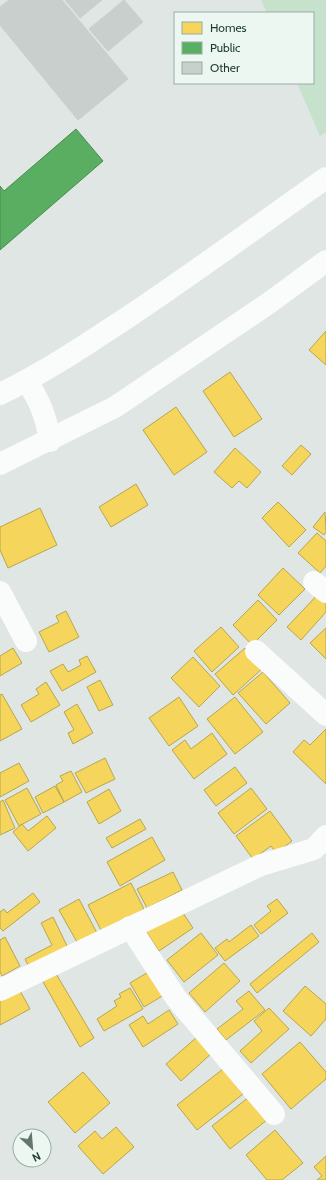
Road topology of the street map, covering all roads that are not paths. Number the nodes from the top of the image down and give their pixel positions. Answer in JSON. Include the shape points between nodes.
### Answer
{"nodes":[{"id":1,"x":326,"y":178,"type":"edge"},
{"id":2,"x":326,"y":261,"type":"edge"},
{"id":3,"x":27,"y":381,"type":"junction"},
{"id":4,"x":0,"y":394,"type":"edge"},
{"id":5,"x":50,"y":441,"type":"junction"},
{"id":6,"x":0,"y":464,"type":"edge"},
{"id":7,"x":0,"y":592,"type":"edge"},
{"id":8,"x":26,"y":641,"type":"dead end"},
{"id":9,"x":256,"y":651,"type":"dead end"},
{"id":10,"x":326,"y":714,"type":"edge"},
{"id":11,"x":326,"y":836,"type":"edge"},
{"id":12,"x":130,"y":927,"type":"junction"},
{"id":13,"x":0,"y":990,"type":"edge"},
{"id":14,"x":274,"y":1114,"type":"dead end"}],
"edges":[{"from":1,"to":3,"type":"street","via":[[165,292]]},
{"from":2,"to":5,"type":"street","via":[[269,303],[115,407]]},
{"from":3,"to":4,"type":"street"},
{"from":3,"to":5,"type":"street","via":[[40,402]]},
{"from":5,"to":6,"type":"street"},
{"from":7,"to":8,"type":"street"},
{"from":9,"to":10,"type":"street"},
{"from":11,"to":12,"type":"street","via":[[314,849],[261,865]]},
{"from":12,"to":13,"type":"street"},
{"from":12,"to":14,"type":"street","via":[[176,998]]}]}
